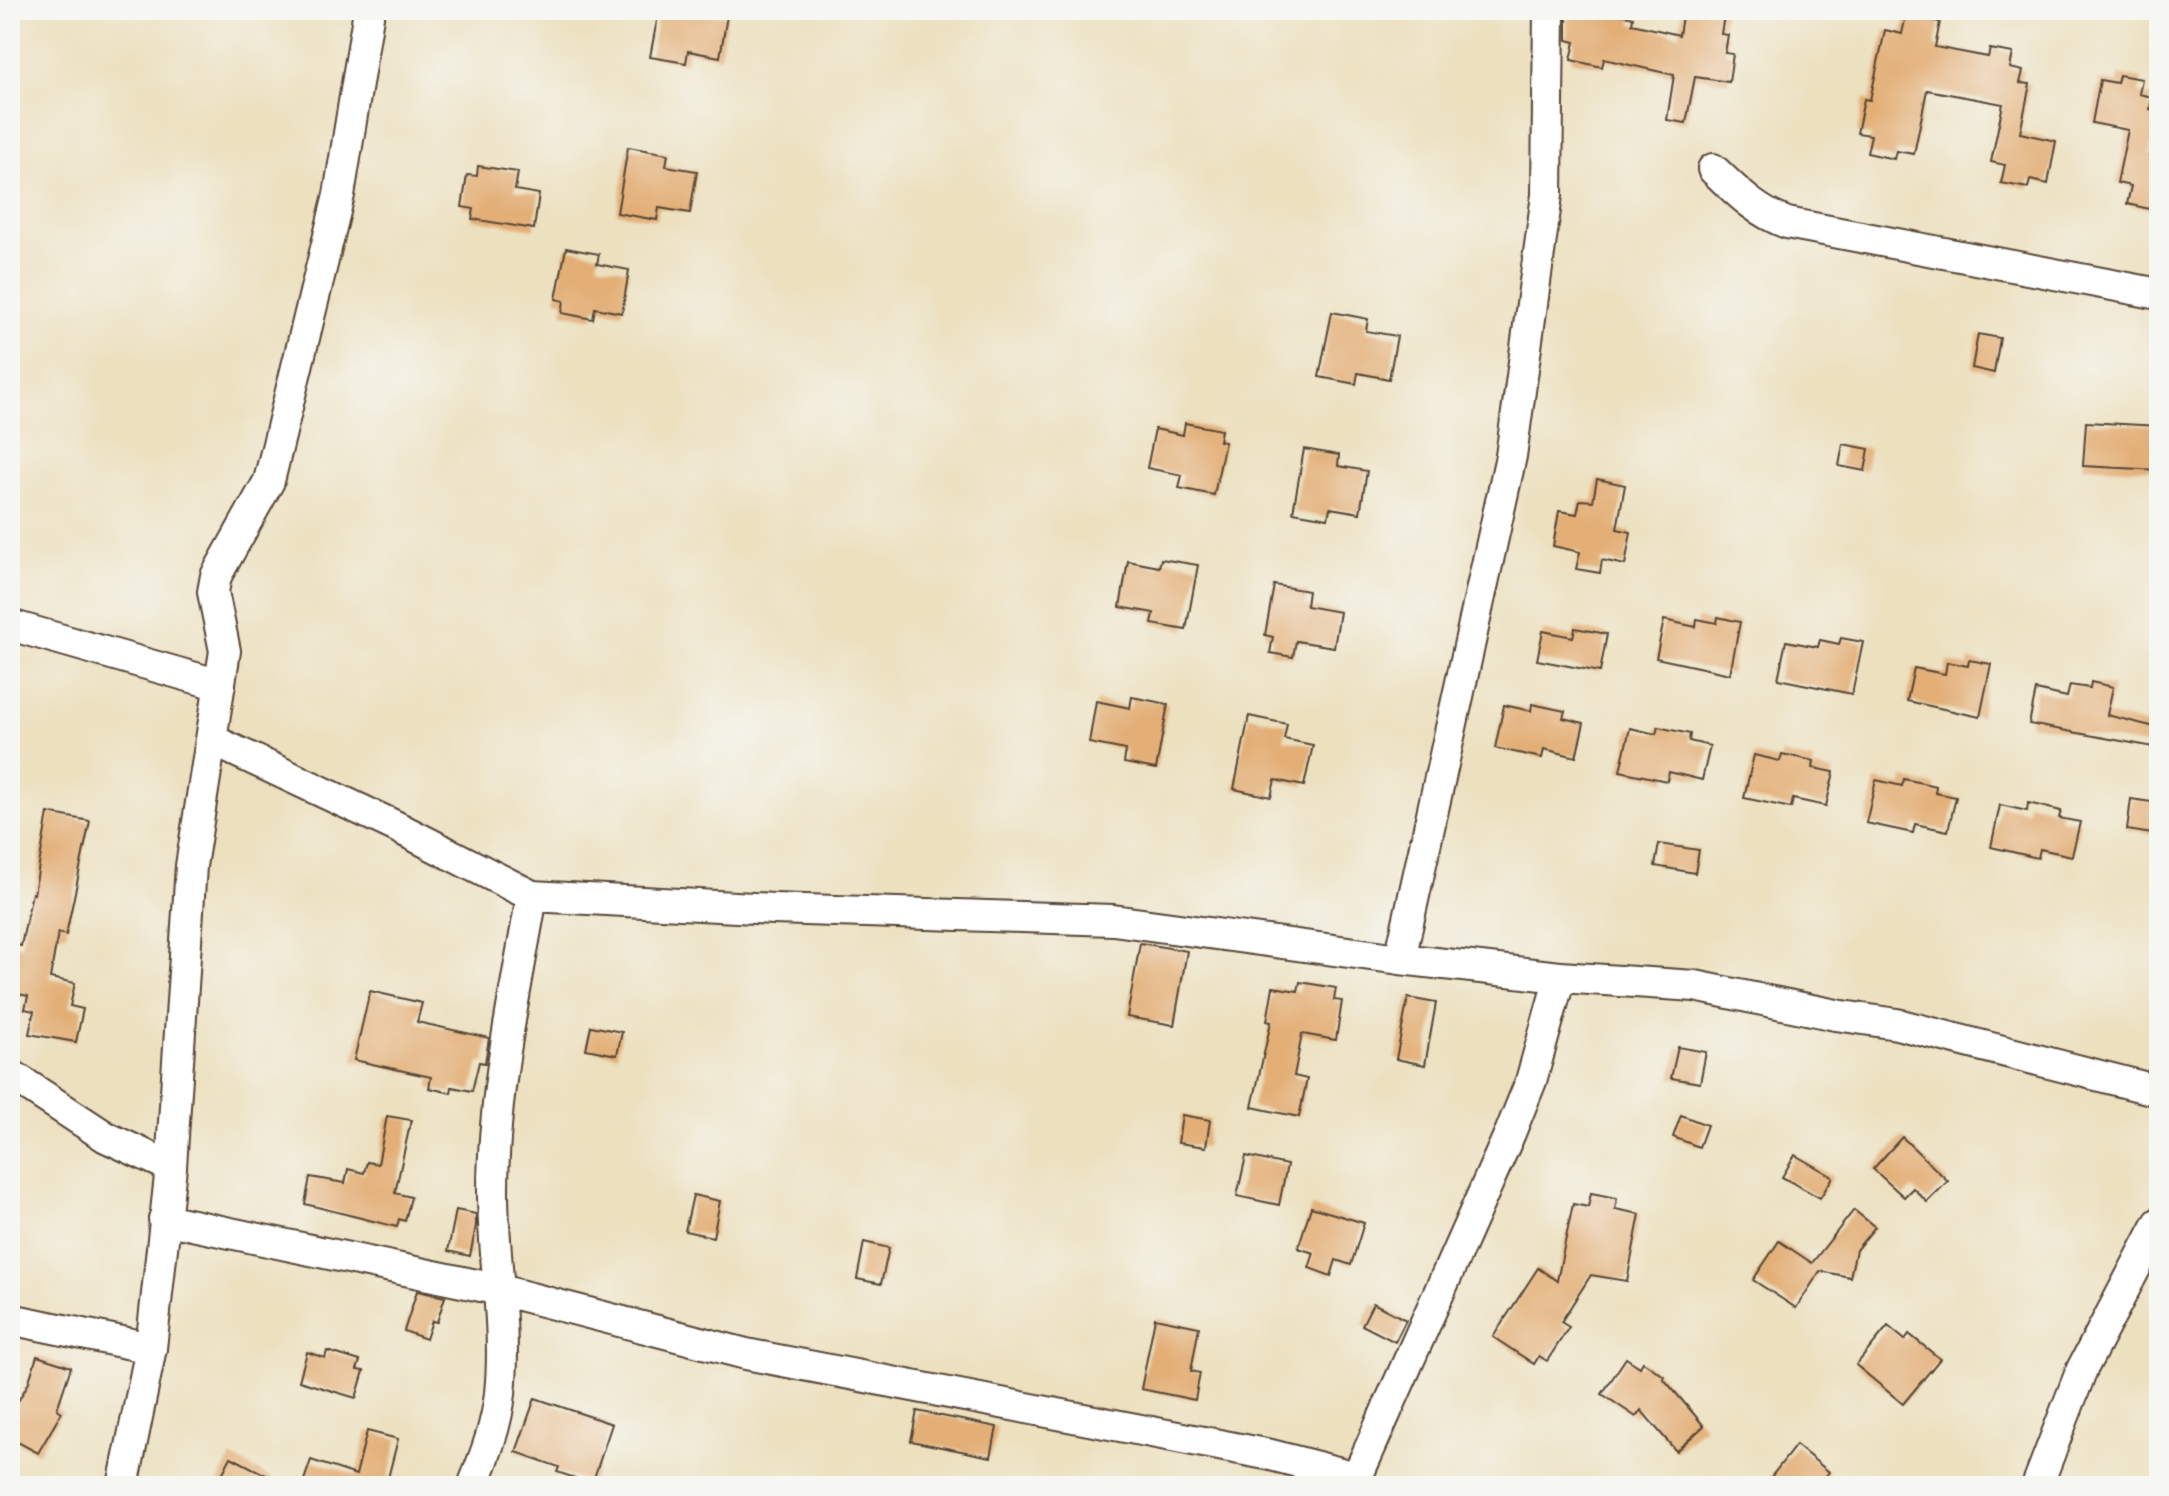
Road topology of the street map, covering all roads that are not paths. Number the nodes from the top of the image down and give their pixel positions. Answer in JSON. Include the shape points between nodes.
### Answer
{"nodes":[{"id":1,"x":369,"y":10,"type":"edge"},
{"id":2,"x":1549,"y":10,"type":"edge"},
{"id":3,"x":1713,"y":169,"type":"dead end"},
{"id":4,"x":2159,"y":294,"type":"edge"},
{"id":5,"x":10,"y":625,"type":"edge"},
{"id":6,"x":220,"y":685,"type":"junction"},
{"id":7,"x":212,"y":740,"type":"junction"},
{"id":8,"x":532,"y":896,"type":"junction"},
{"id":9,"x":1400,"y":959,"type":"junction"},
{"id":10,"x":1560,"y":977,"type":"junction"},
{"id":11,"x":10,"y":1074,"type":"edge"},
{"id":12,"x":2159,"y":1091,"type":"edge"},
{"id":13,"x":171,"y":1167,"type":"junction"},
{"id":14,"x":164,"y":1219,"type":"junction"},
{"id":15,"x":2159,"y":1223,"type":"edge"},
{"id":16,"x":500,"y":1290,"type":"junction"},
{"id":17,"x":10,"y":1319,"type":"edge"},
{"id":18,"x":151,"y":1348,"type":"junction"},
{"id":19,"x":1355,"y":1481,"type":"edge"},
{"id":20,"x":123,"y":1486,"type":"edge"},
{"id":21,"x":473,"y":1486,"type":"edge"},
{"id":22,"x":2037,"y":1486,"type":"edge"}],
"edges":[{"from":1,"to":6,"type":"street","via":[[339,195],[269,481],[216,576],[213,592],[225,651]]},
{"from":2,"to":9,"type":"street","via":[[1547,195],[1511,456]]},
{"from":3,"to":4,"type":"street","via":[[1766,216],[1787,223]]},
{"from":5,"to":6,"type":"street"},
{"from":6,"to":7,"type":"street"},
{"from":7,"to":8,"type":"street"},
{"from":7,"to":13,"type":"street","via":[[191,866]]},
{"from":8,"to":9,"type":"street","via":[[1113,920]]},
{"from":8,"to":16,"type":"street","via":[[501,1080],[493,1192]]},
{"from":9,"to":10,"type":"street"},
{"from":10,"to":12,"type":"street","via":[[1695,986],[1897,1024]]},
{"from":10,"to":19,"type":"street","via":[[1531,1081],[1510,1133]]},
{"from":11,"to":13,"type":"street","via":[[106,1137]]},
{"from":13,"to":14,"type":"street"},
{"from":14,"to":16,"type":"street"},
{"from":14,"to":18,"type":"street"},
{"from":15,"to":22,"type":"street","via":[[2082,1369]]},
{"from":16,"to":19,"type":"street","via":[[746,1354],[1271,1455]]},
{"from":16,"to":21,"type":"street","via":[[501,1391]]},
{"from":17,"to":18,"type":"street"},
{"from":18,"to":20,"type":"street"}]}
